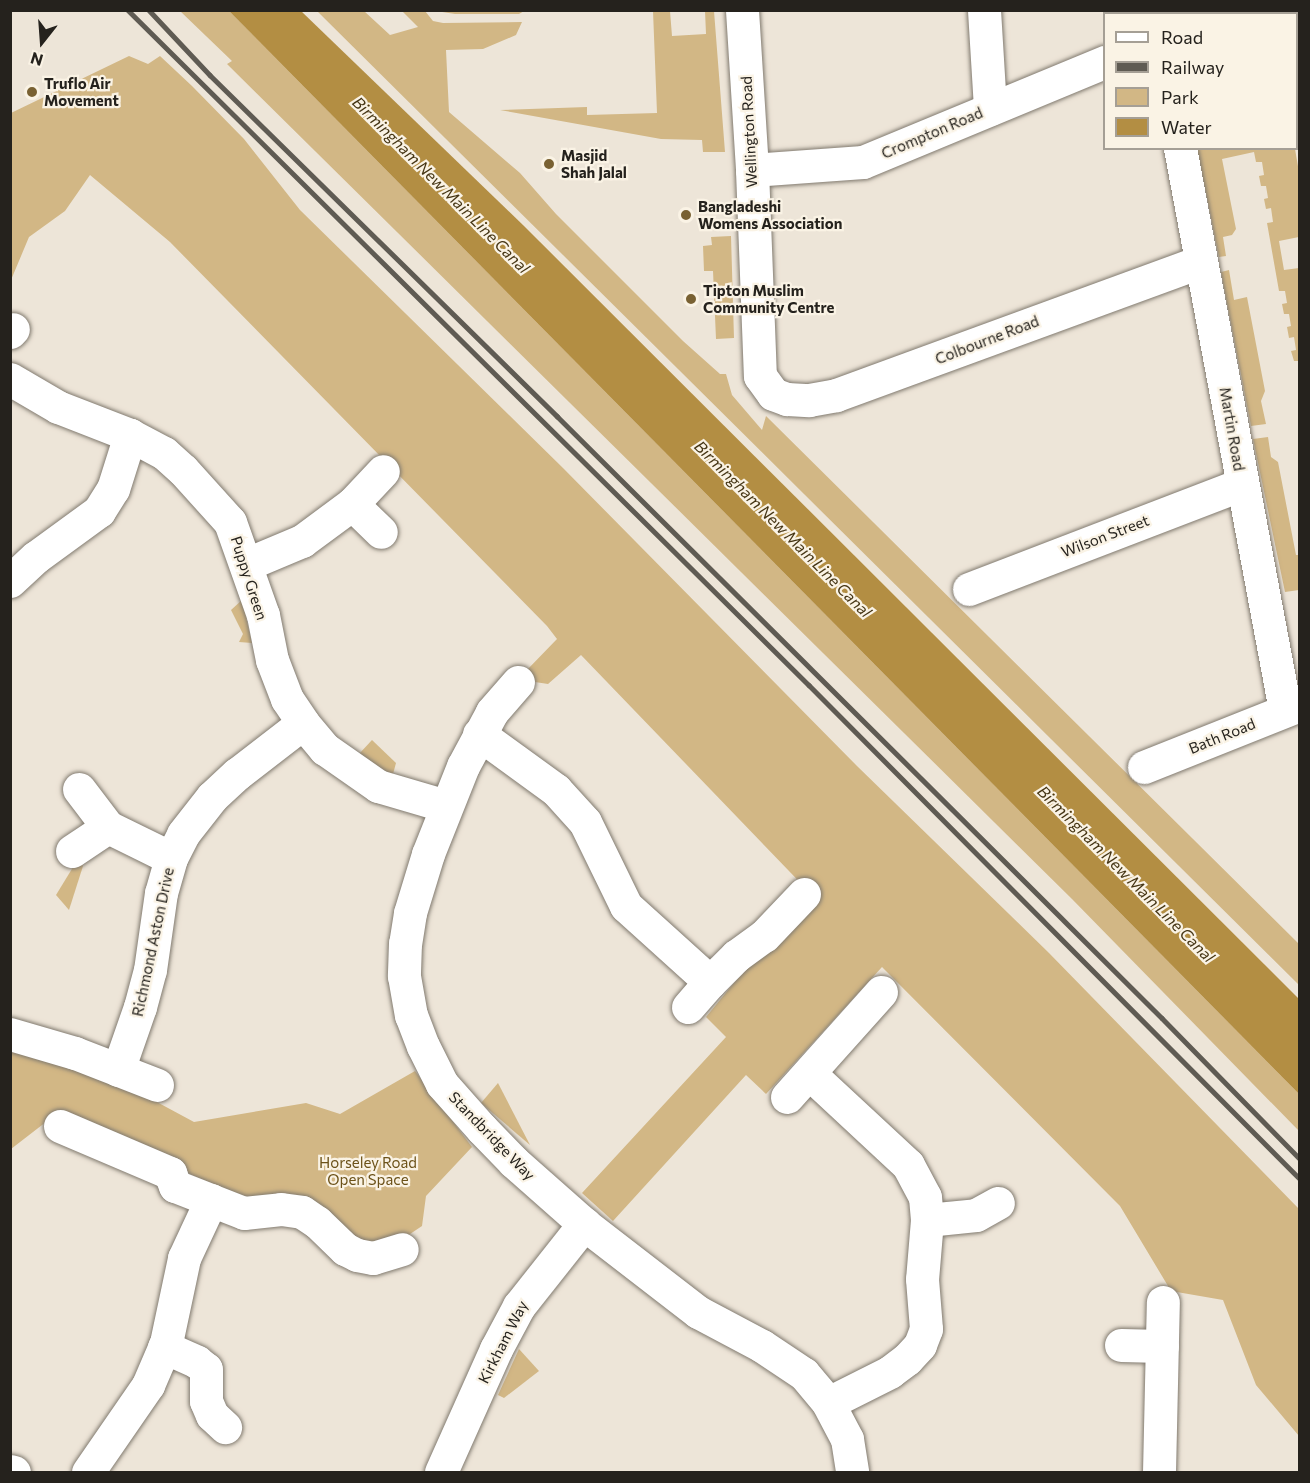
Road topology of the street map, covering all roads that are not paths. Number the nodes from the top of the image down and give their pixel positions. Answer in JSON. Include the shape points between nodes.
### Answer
{"nodes":[{"id":1,"x":742,"y":10,"type":"edge"},
{"id":2,"x":984,"y":10,"type":"edge"},
{"id":3,"x":1103,"y":62,"type":"edge"},
{"id":4,"x":990,"y":109,"type":"junction"},
{"id":5,"x":1180,"y":150,"type":"edge"},
{"id":6,"x":752,"y":170,"type":"junction"},
{"id":7,"x":1200,"y":262,"type":"junction"},
{"id":8,"x":10,"y":379,"type":"edge"},
{"id":9,"x":772,"y":394,"type":"joint"},
{"id":10,"x":130,"y":435,"type":"junction"},
{"id":11,"x":383,"y":471,"type":"dead end"},
{"id":12,"x":1242,"y":484,"type":"junction"},
{"id":13,"x":352,"y":504,"type":"junction"},
{"id":14,"x":381,"y":532,"type":"dead end"},
{"id":15,"x":247,"y":564,"type":"junction"},
{"id":16,"x":10,"y":581,"type":"edge"},
{"id":17,"x":969,"y":589,"type":"dead end"},
{"id":18,"x":518,"y":682,"type":"dead end"},
{"id":19,"x":1292,"y":707,"type":"edge"},
{"id":20,"x":303,"y":723,"type":"junction"},
{"id":21,"x":479,"y":734,"type":"junction"},
{"id":22,"x":1144,"y":767,"type":"dead end"},
{"id":23,"x":79,"y":789,"type":"dead end"},
{"id":24,"x":446,"y":806,"type":"junction"},
{"id":25,"x":108,"y":827,"type":"junction"},
{"id":26,"x":72,"y":851,"type":"dead end"},
{"id":27,"x":171,"y":858,"type":"junction"},
{"id":28,"x":804,"y":894,"type":"dead end"},
{"id":29,"x":710,"y":982,"type":"junction"},
{"id":30,"x":881,"y":992,"type":"dead end"},
{"id":31,"x":688,"y":1008,"type":"dead end"},
{"id":32,"x":10,"y":1034,"type":"edge"},
{"id":33,"x":118,"y":1070,"type":"junction"},
{"id":34,"x":809,"y":1073,"type":"junction"},
{"id":35,"x":157,"y":1085,"type":"dead end"},
{"id":36,"x":787,"y":1097,"type":"dead end"},
{"id":37,"x":60,"y":1126,"type":"dead end"},
{"id":38,"x":211,"y":1200,"type":"junction"},
{"id":39,"x":998,"y":1203,"type":"dead end"},
{"id":40,"x":927,"y":1220,"type":"junction"},
{"id":41,"x":584,"y":1224,"type":"junction"},
{"id":42,"x":402,"y":1249,"type":"dead end"},
{"id":43,"x":1163,"y":1302,"type":"dead end"},
{"id":44,"x":1121,"y":1345,"type":"dead end"},
{"id":45,"x":1162,"y":1346,"type":"junction"},
{"id":46,"x":164,"y":1347,"type":"junction"},
{"id":47,"x":828,"y":1403,"type":"junction"},
{"id":48,"x":225,"y":1427,"type":"dead end"},
{"id":49,"x":453,"y":1468,"type":"edge"},
{"id":50,"x":87,"y":1473,"type":"edge"},
{"id":51,"x":852,"y":1473,"type":"edge"},
{"id":52,"x":1159,"y":1473,"type":"edge"}],
"edges":[{"from":1,"to":6,"type":"street","name":"Wellington Road"},
{"from":2,"to":4,"type":"street"},
{"from":3,"to":4,"type":"street","name":"Crompton Road"},
{"from":4,"to":6,"type":"street","name":"Crompton Road","via":[[863,162]]},
{"from":5,"to":7,"type":"street","name":"Martin Road"},
{"from":6,"to":9,"type":"street","name":"Wellington Road","via":[[760,376]]},
{"from":7,"to":9,"type":"street","name":"Colbourne Road","via":[[836,395],[809,400]]},
{"from":7,"to":12,"type":"street","name":"Martin Road"},
{"from":8,"to":10,"type":"street","name":"Puppy Green","via":[[58,406]]},
{"from":10,"to":15,"type":"street","name":"Puppy Green","via":[[164,453],[204,490],[230,522]]},
{"from":10,"to":16,"type":"street","via":[[113,489],[99,511]]},
{"from":11,"to":13,"type":"street"},
{"from":12,"to":17,"type":"street","name":"Wilson Street"},
{"from":12,"to":19,"type":"street","name":"Martin Road"},
{"from":13,"to":14,"type":"street"},
{"from":13,"to":15,"type":"street","via":[[302,541]]},
{"from":15,"to":20,"type":"street","name":"Puppy Green","via":[[272,660],[287,699]]},
{"from":18,"to":21,"type":"street","name":"Standbridge Way"},
{"from":19,"to":22,"type":"street","name":"Bath Road"},
{"from":20,"to":24,"type":"street","name":"Puppy Green","via":[[325,749],[378,786]]},
{"from":20,"to":27,"type":"street","name":"Richmond Aston Drive","via":[[212,797],[183,834]]},
{"from":21,"to":24,"type":"street","name":"Standbridge Way"},
{"from":21,"to":29,"type":"street","via":[[556,790],[585,822],[626,906]]},
{"from":23,"to":25,"type":"street"},
{"from":24,"to":41,"type":"street","name":"Standbridge Way","via":[[410,913],[404,976],[411,1015],[442,1084],[514,1162]]},
{"from":25,"to":26,"type":"street"},
{"from":25,"to":27,"type":"street"},
{"from":27,"to":33,"type":"street","name":"Richmond Aston Drive","via":[[141,1007]]},
{"from":28,"to":29,"type":"street","via":[[764,936]]},
{"from":29,"to":31,"type":"street"},
{"from":30,"to":34,"type":"street"},
{"from":32,"to":33,"type":"street"},
{"from":33,"to":35,"type":"street"},
{"from":34,"to":36,"type":"street"},
{"from":34,"to":40,"type":"street","via":[[908,1165],[925,1197]]},
{"from":37,"to":38,"type":"street","via":[[170,1173],[175,1186]]},
{"from":38,"to":42,"type":"street","via":[[244,1213],[281,1209],[302,1212],[357,1255],[373,1258]]},
{"from":38,"to":46,"type":"street","via":[[184,1258]]},
{"from":39,"to":40,"type":"street","via":[[976,1215]]},
{"from":40,"to":47,"type":"street","via":[[922,1279],[926,1329],[920,1345],[890,1372]]},
{"from":41,"to":47,"type":"street","name":"Standbridge Way","via":[[698,1312],[804,1374]]},
{"from":41,"to":49,"type":"street","name":"Kirkham Way","via":[[519,1306],[496,1349]]},
{"from":43,"to":45,"type":"street"},
{"from":44,"to":45,"type":"street"},
{"from":45,"to":52,"type":"street"},
{"from":46,"to":48,"type":"street","via":[[206,1369],[206,1401]]},
{"from":46,"to":50,"type":"street","via":[[148,1385]]},
{"from":47,"to":51,"type":"street","name":"Standbridge Way","via":[[847,1439]]}]}
